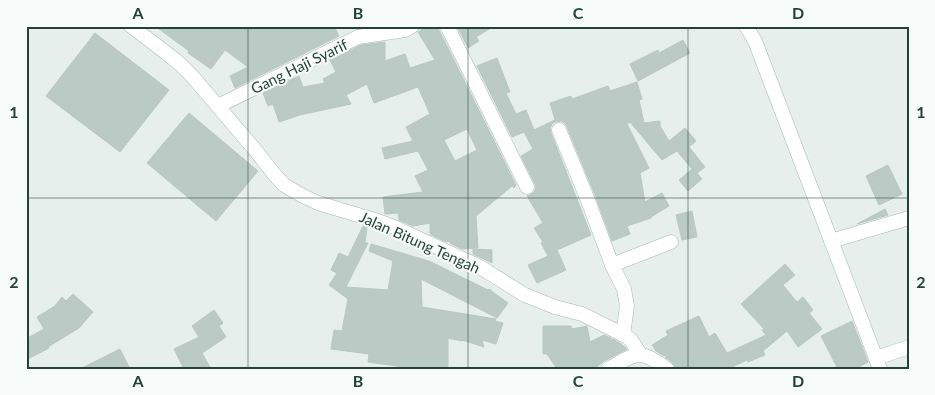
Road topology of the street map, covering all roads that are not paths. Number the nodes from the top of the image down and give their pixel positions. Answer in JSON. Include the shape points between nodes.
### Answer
{"nodes":[{"id":1,"x":131,"y":26,"type":"edge"},
{"id":2,"x":412,"y":26,"type":"edge"},
{"id":3,"x":447,"y":26,"type":"edge"},
{"id":4,"x":746,"y":26,"type":"edge"},
{"id":5,"x":218,"y":106,"type":"junction"},
{"id":6,"x":559,"y":130,"type":"dead end"},
{"id":7,"x":527,"y":187,"type":"dead end"},
{"id":8,"x":909,"y":218,"type":"edge"},
{"id":9,"x":831,"y":240,"type":"junction"},
{"id":10,"x":670,"y":242,"type":"dead end"},
{"id":11,"x":612,"y":264,"type":"junction"},
{"id":12,"x":623,"y":335,"type":"junction"},
{"id":13,"x":909,"y":347,"type":"edge"},
{"id":14,"x":640,"y":354,"type":"junction"},
{"id":15,"x":878,"y":363,"type":"edge"},
{"id":16,"x":608,"y":369,"type":"edge"},
{"id":17,"x":667,"y":369,"type":"edge"}],
"edges":[{"from":1,"to":5,"type":"street","name":"Jalan Bitung Tengah","via":[[180,64]]},
{"from":2,"to":5,"type":"street","name":"Gang Haji Syarif","via":[[405,30],[358,37]]},
{"from":3,"to":7,"type":"street"},
{"from":4,"to":9,"type":"street","via":[[755,41]]},
{"from":5,"to":12,"type":"street","name":"Jalan Bitung Tengah","via":[[274,174],[292,190],[318,203],[394,227],[480,267],[524,295],[582,314]]},
{"from":6,"to":11,"type":"street"},
{"from":8,"to":9,"type":"street"},
{"from":9,"to":15,"type":"street"},
{"from":10,"to":11,"type":"street"},
{"from":11,"to":12,"type":"street","via":[[626,298]]},
{"from":12,"to":14,"type":"street","name":"Jalan Bitung Tengah","via":[[631,340]]},
{"from":13,"to":15,"type":"street"},
{"from":14,"to":16,"type":"street"},
{"from":14,"to":17,"type":"street"}]}
